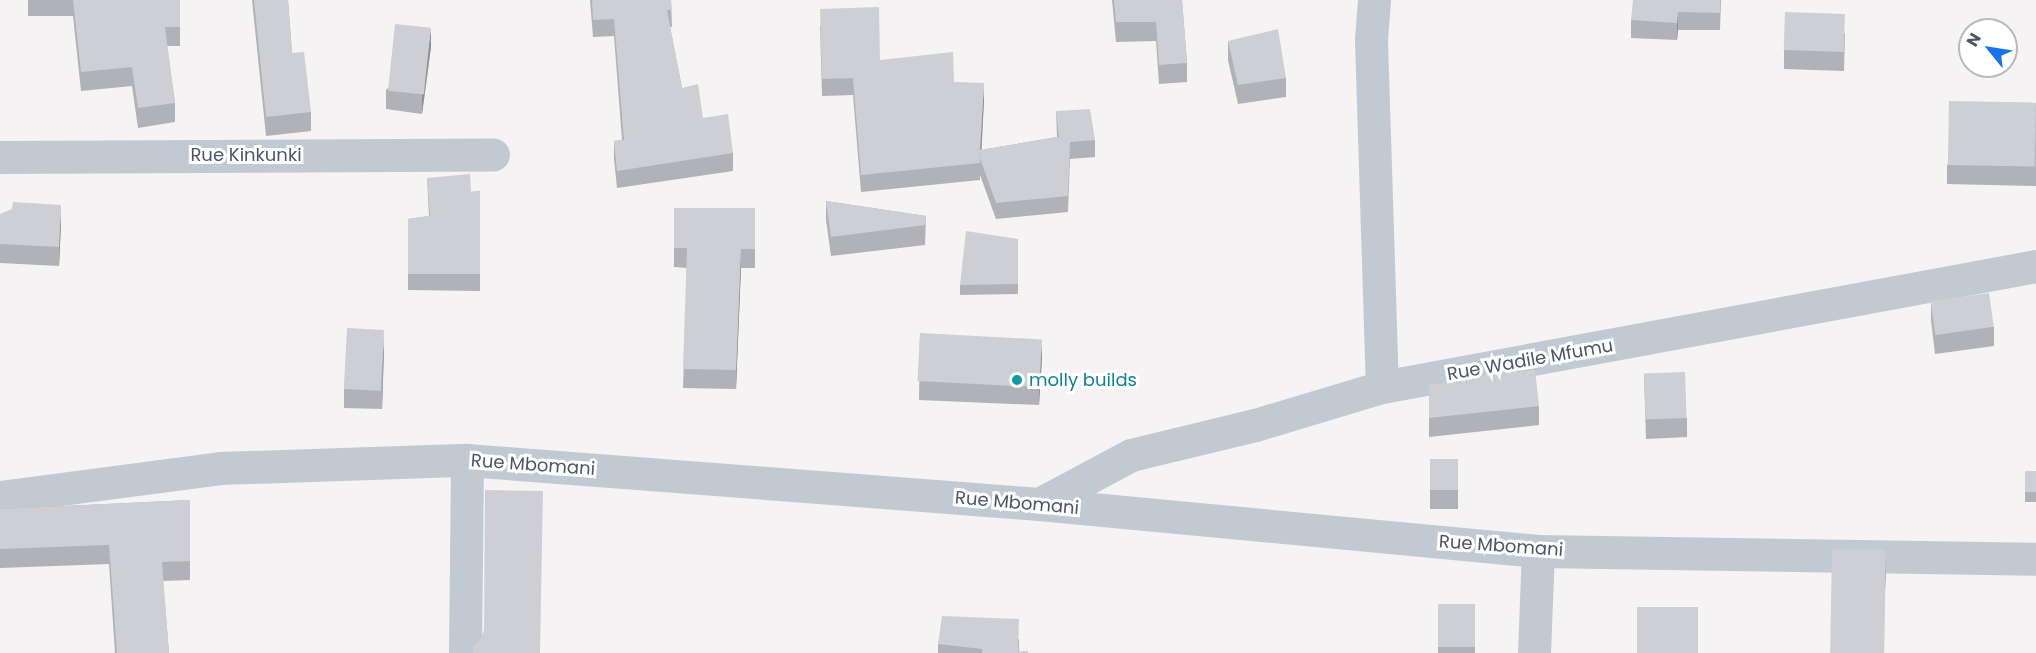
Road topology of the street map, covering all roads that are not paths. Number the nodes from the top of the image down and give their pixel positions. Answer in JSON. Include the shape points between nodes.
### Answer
{"nodes":[{"id":1,"x":1374,"y":0,"type":"edge"},
{"id":2,"x":493,"y":154,"type":"dead end"},
{"id":3,"x":0,"y":157,"type":"edge"},
{"id":4,"x":2036,"y":266,"type":"edge"},
{"id":5,"x":1382,"y":387,"type":"junction"},
{"id":6,"x":467,"y":460,"type":"junction"},
{"id":7,"x":0,"y":497,"type":"edge"},
{"id":8,"x":1039,"y":504,"type":"junction"},
{"id":9,"x":1538,"y":551,"type":"junction"},
{"id":10,"x":2036,"y":559,"type":"edge"},
{"id":11,"x":465,"y":653,"type":"edge"},
{"id":12,"x":1534,"y":653,"type":"edge"}],
"edges":[{"from":1,"to":5,"type":"street","via":[[1371,40]]},
{"from":2,"to":3,"type":"street","name":"Rue Kinkunki"},
{"from":4,"to":5,"type":"street","name":"Rue Wadile Mfumu"},
{"from":5,"to":8,"type":"street","name":"Rue Wadile Mfumu","via":[[1255,425],[1131,454]]},
{"from":6,"to":7,"type":"street","name":"Rue Mbomani","via":[[220,468]]},
{"from":6,"to":8,"type":"street","name":"Rue Mbomani"},
{"from":6,"to":11,"type":"street"},
{"from":8,"to":9,"type":"street","name":"Rue Mbomani"},
{"from":9,"to":10,"type":"street","name":"Rue Mbomani"},
{"from":9,"to":12,"type":"street"}]}
